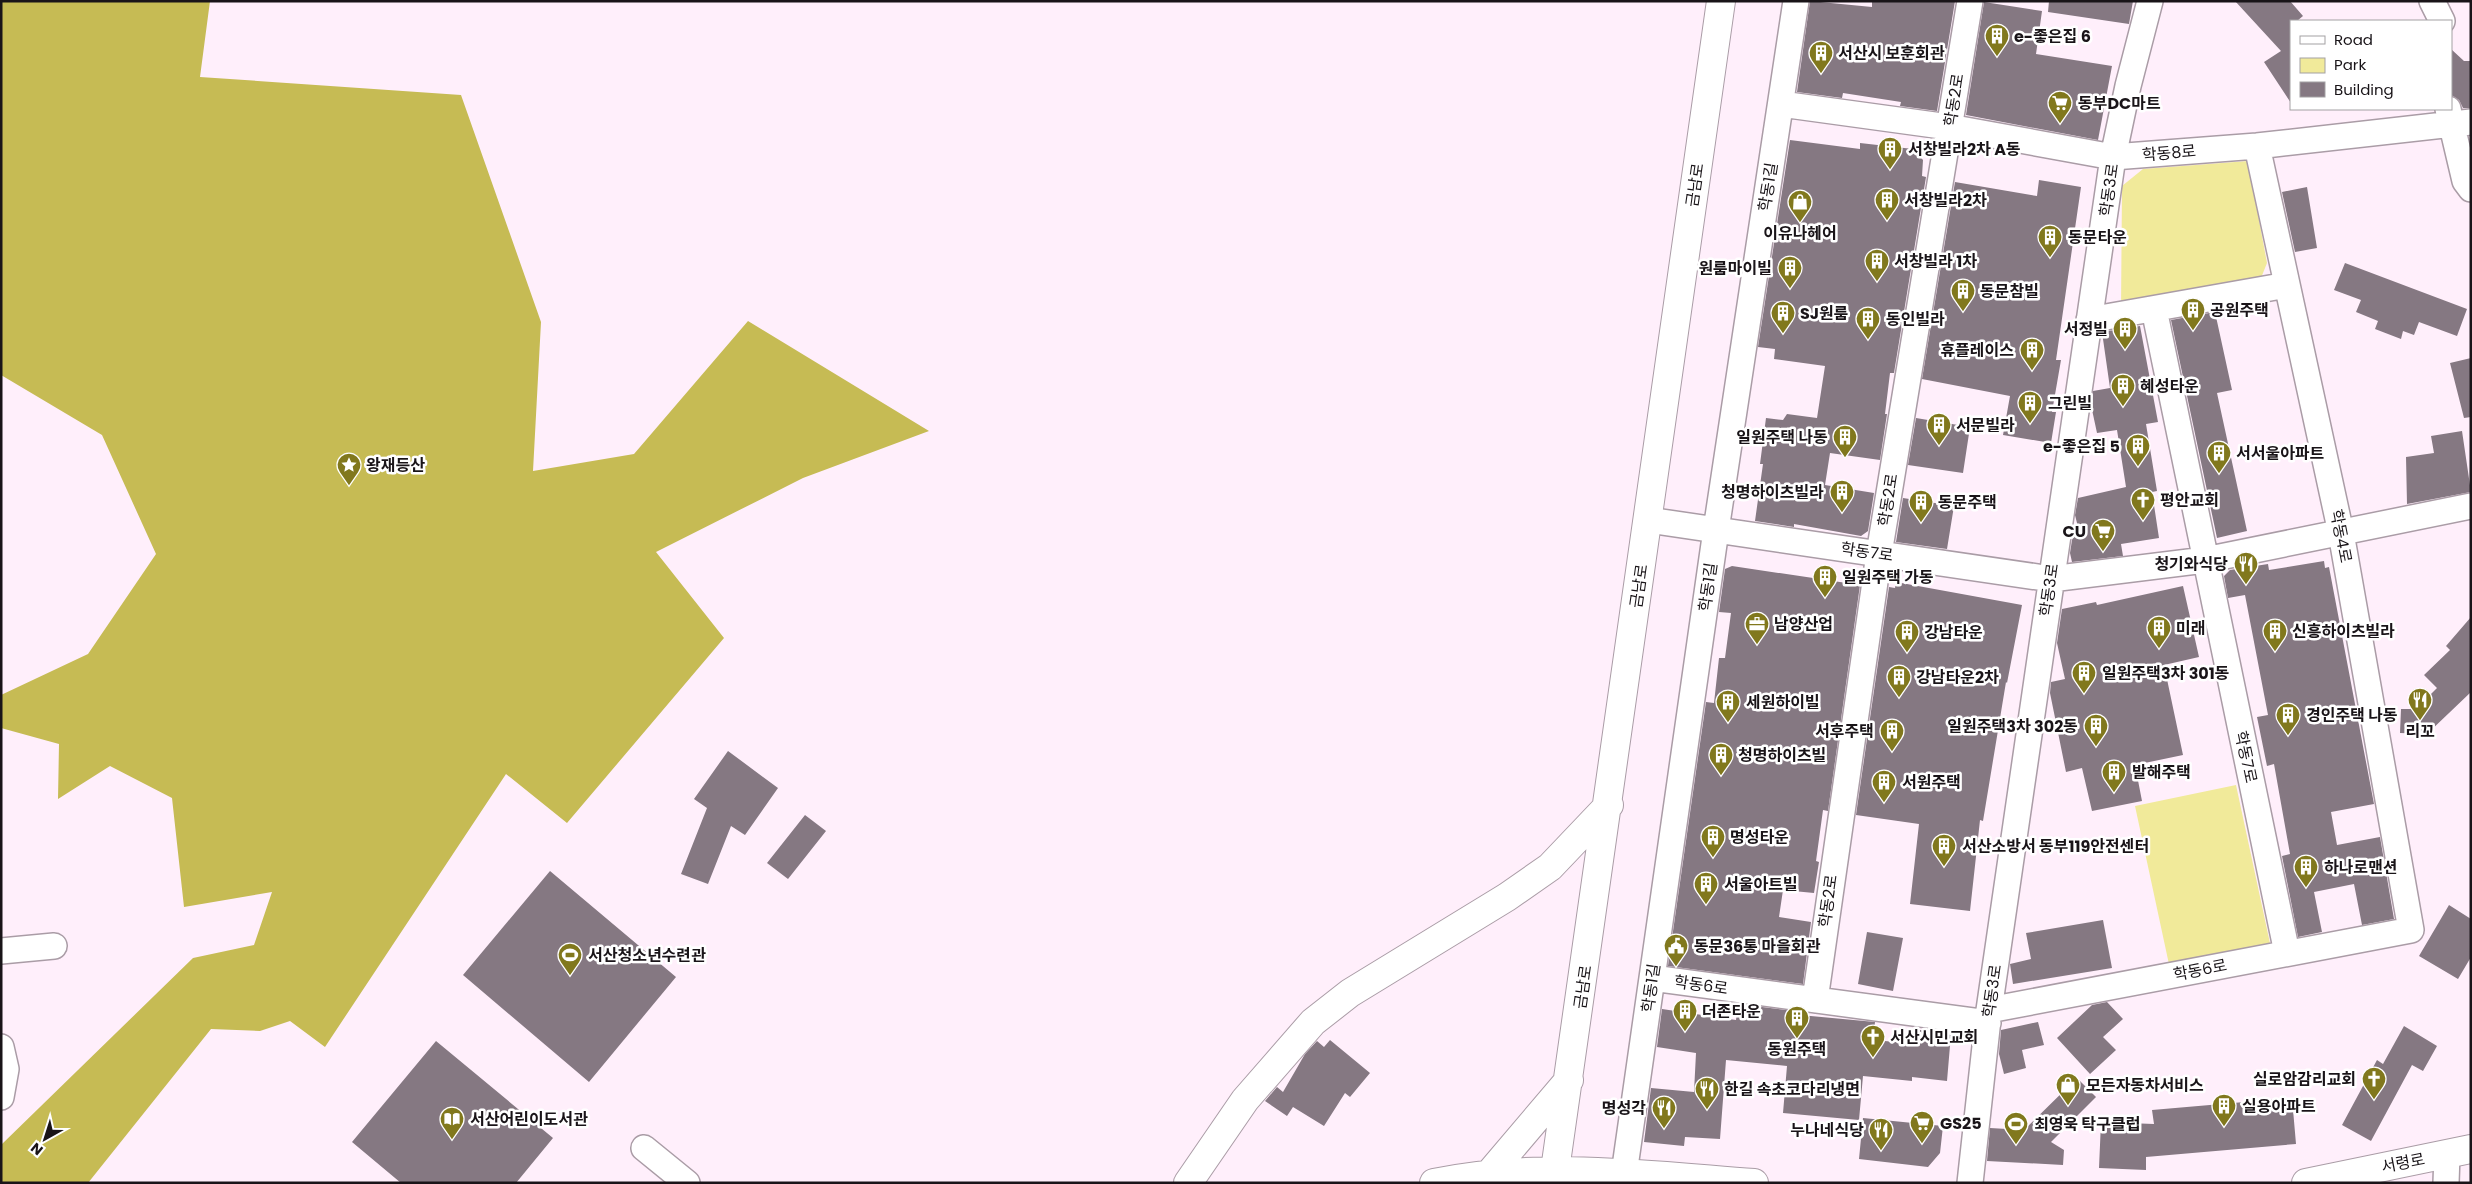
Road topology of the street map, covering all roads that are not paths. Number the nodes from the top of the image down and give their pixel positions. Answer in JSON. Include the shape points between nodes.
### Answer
{"nodes":[{"id":1,"x":1721,"y":1,"type":"edge"},
{"id":2,"x":1796,"y":1,"type":"edge"},
{"id":3,"x":1970,"y":1,"type":"edge"},
{"id":4,"x":2150,"y":1,"type":"edge"},
{"id":5,"x":2432,"y":1,"type":"edge"},
{"id":6,"x":2442,"y":20,"type":"edge"},
{"id":7,"x":1781,"y":104,"type":"junction"},
{"id":8,"x":2457,"y":119,"type":"edge"},
{"id":9,"x":1949,"y":128,"type":"junction"},
{"id":10,"x":2256,"y":146,"type":"junction"},
{"id":11,"x":2113,"y":157,"type":"junction"},
{"id":12,"x":2471,"y":189,"type":"edge"},
{"id":13,"x":2287,"y":285,"type":"junction"},
{"id":14,"x":2154,"y":309,"type":"junction"},
{"id":15,"x":2089,"y":320,"type":"junction"},
{"id":16,"x":2471,"y":506,"type":"edge"},
{"id":17,"x":1648,"y":520,"type":"junction"},
{"id":18,"x":1716,"y":530,"type":"junction"},
{"id":19,"x":2341,"y":533,"type":"junction"},
{"id":20,"x":1879,"y":554,"type":"junction"},
{"id":21,"x":2205,"y":560,"type":"junction"},
{"id":22,"x":2051,"y":579,"type":"junction"},
{"id":23,"x":1609,"y":805,"type":"junction"},
{"id":24,"x":2411,"y":930,"type":"joint"},
{"id":25,"x":54,"y":946,"type":"dead end"},
{"id":26,"x":1,"y":951,"type":"edge"},
{"id":27,"x":2286,"y":953,"type":"junction"},
{"id":28,"x":1652,"y":978,"type":"junction"},
{"id":29,"x":1815,"y":1000,"type":"junction"},
{"id":30,"x":1989,"y":1017,"type":"junction"},
{"id":31,"x":1,"y":1047,"type":"edge"},
{"id":32,"x":1570,"y":1079,"type":"junction"},
{"id":33,"x":1,"y":1097,"type":"edge"},
{"id":34,"x":644,"y":1148,"type":"dead end"},
{"id":35,"x":2459,"y":1152,"type":"edge"},
{"id":36,"x":1555,"y":1170,"type":"junction"},
{"id":37,"x":1490,"y":1173,"type":"junction"},
{"id":38,"x":1624,"y":1174,"type":"junction"},
{"id":39,"x":686,"y":1183,"type":"edge"},
{"id":40,"x":1188,"y":1183,"type":"edge"},
{"id":41,"x":1434,"y":1183,"type":"edge"},
{"id":42,"x":1754,"y":1183,"type":"edge"},
{"id":43,"x":1970,"y":1183,"type":"edge"},
{"id":44,"x":2306,"y":1183,"type":"edge"},
{"id":45,"x":2446,"y":1183,"type":"edge"}],
"edges":[{"from":1,"to":17,"type":"street","name":"금남로"},
{"from":2,"to":7,"type":"street","name":"학동1길"},
{"from":3,"to":9,"type":"street","name":"학동2로"},
{"from":4,"to":11,"type":"street","name":"학동3로"},
{"from":5,"to":6,"type":"street"},
{"from":7,"to":9,"type":"street","name":"학동8로"},
{"from":7,"to":18,"type":"street","name":"학동1길"},
{"from":8,"to":10,"type":"street","name":"학동8로"},
{"from":8,"to":12,"type":"street","via":[[2465,181]]},
{"from":9,"to":11,"type":"street","name":"학동8로"},
{"from":9,"to":20,"type":"street","name":"학동2로"},
{"from":10,"to":11,"type":"street","name":"학동8로"},
{"from":10,"to":13,"type":"street","name":"학동4로"},
{"from":11,"to":15,"type":"street","name":"학동3로"},
{"from":13,"to":14,"type":"street"},
{"from":13,"to":19,"type":"street","name":"학동4로"},
{"from":14,"to":15,"type":"street"},
{"from":14,"to":21,"type":"street","name":"학동7로"},
{"from":15,"to":22,"type":"street","name":"학동3로"},
{"from":16,"to":19,"type":"street","name":"학동7로"},
{"from":17,"to":18,"type":"street","name":"학동7로"},
{"from":17,"to":23,"type":"street","name":"금남로"},
{"from":18,"to":20,"type":"street","name":"학동7로"},
{"from":18,"to":28,"type":"street","name":"학동1길"},
{"from":19,"to":21,"type":"street","name":"학동7로"},
{"from":19,"to":24,"type":"street","name":"학동4로"},
{"from":20,"to":22,"type":"street","name":"학동7로"},
{"from":20,"to":29,"type":"street","name":"학동2로"},
{"from":21,"to":22,"type":"street","name":"학동7로"},
{"from":21,"to":27,"type":"street","name":"학동7로"},
{"from":22,"to":30,"type":"street","name":"학동3로"},
{"from":23,"to":32,"type":"street","name":"금남로"},
{"from":23,"to":40,"type":"street","via":[[1550,867],[1442,938],[1350,993],[1313,1022],[1245,1100]]},
{"from":24,"to":27,"type":"street","name":"학동6로"},
{"from":25,"to":26,"type":"street"},
{"from":27,"to":30,"type":"street","name":"학동6로"},
{"from":28,"to":29,"type":"street","name":"학동6로"},
{"from":28,"to":38,"type":"street","name":"학동1길"},
{"from":29,"to":30,"type":"street","name":"학동6로"},
{"from":30,"to":43,"type":"street","name":"학동3로"},
{"from":31,"to":33,"type":"street","via":[[6,1069]]},
{"from":32,"to":36,"type":"street","name":"금남로"},
{"from":32,"to":37,"type":"street"},
{"from":34,"to":39,"type":"street"},
{"from":35,"to":44,"type":"street","name":"서령로"},
{"from":35,"to":45,"type":"street"},
{"from":36,"to":37,"type":"street"},
{"from":36,"to":38,"type":"street"},
{"from":37,"to":41,"type":"street"},
{"from":38,"to":42,"type":"street"}]}
